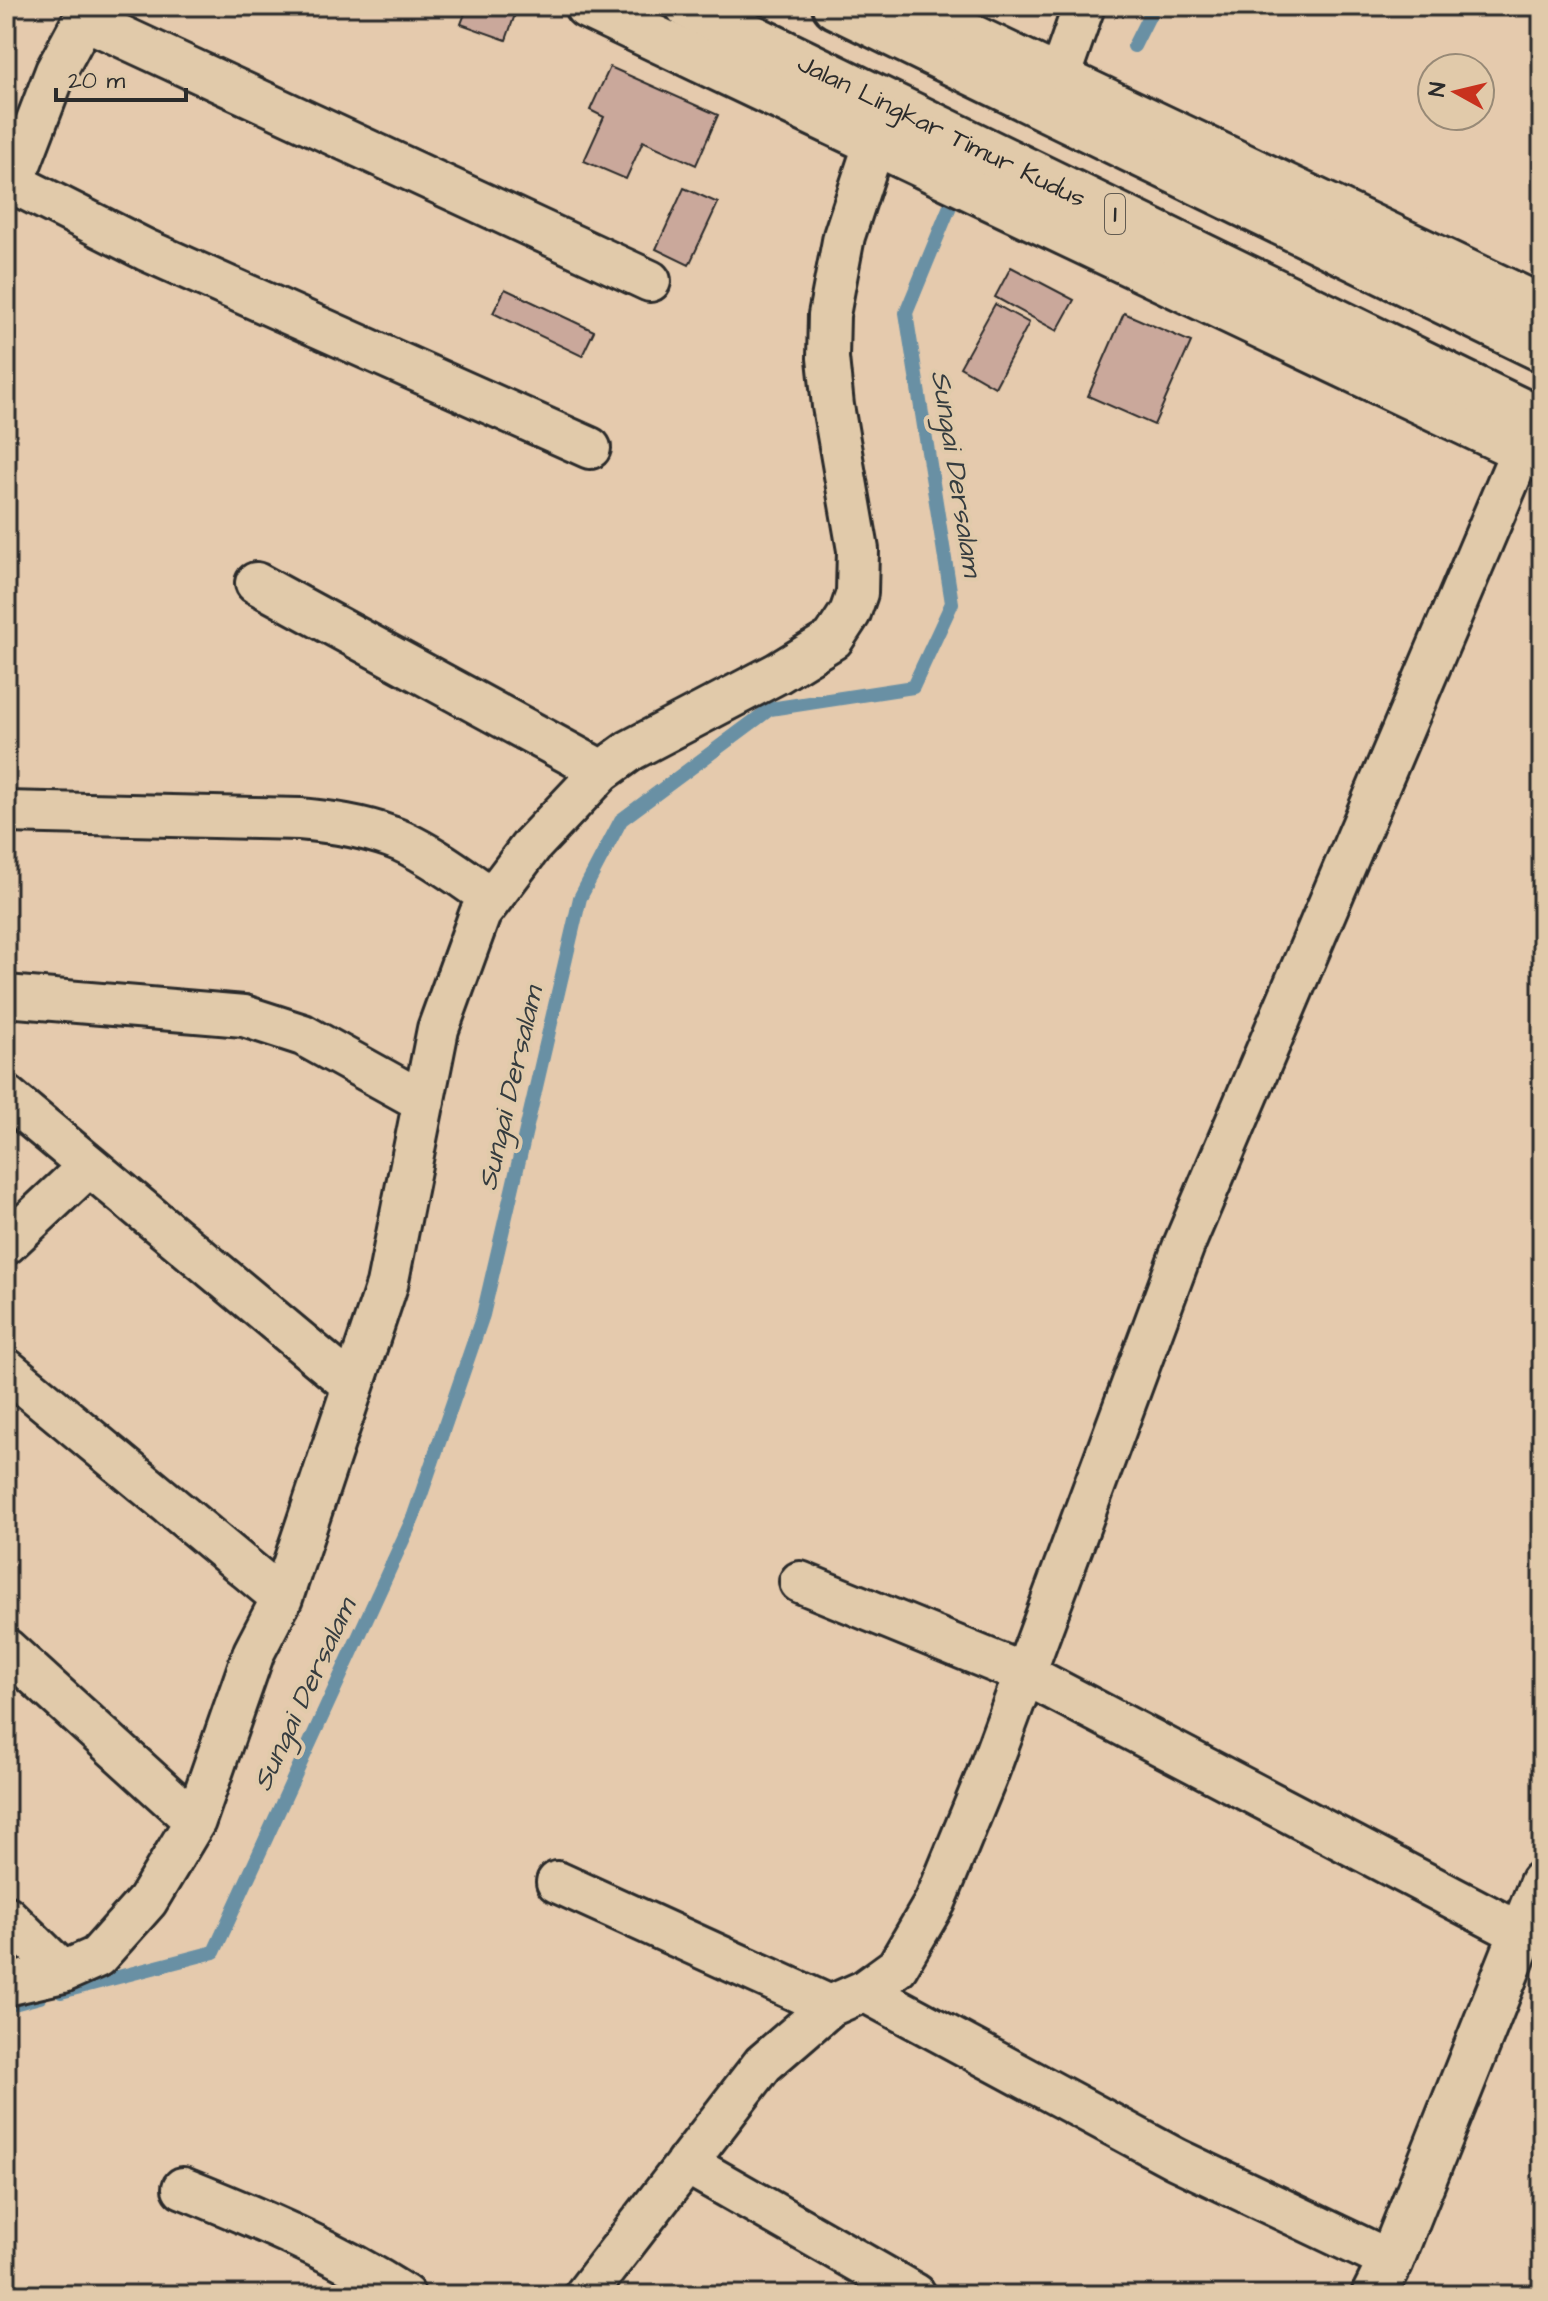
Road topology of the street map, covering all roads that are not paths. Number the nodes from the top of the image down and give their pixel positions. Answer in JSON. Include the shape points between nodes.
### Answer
{"nodes":[{"id":1,"x":587,"y":6,"type":"edge"},
{"id":2,"x":688,"y":6,"type":"edge"},
{"id":3,"x":835,"y":6,"type":"edge"},
{"id":4,"x":906,"y":6,"type":"edge"},
{"id":5,"x":1084,"y":6,"type":"edge"},
{"id":6,"x":88,"y":12,"type":"edge"},
{"id":7,"x":1059,"y":77,"type":"junction"},
{"id":8,"x":20,"y":114,"type":"edge"},
{"id":9,"x":875,"y":142,"type":"junction"},
{"id":10,"x":9,"y":188,"type":"edge"},
{"id":11,"x":650,"y":281,"type":"dead end"},
{"id":12,"x":1542,"y":308,"type":"edge"},
{"id":13,"x":1542,"y":349,"type":"edge"},
{"id":14,"x":1535,"y":443,"type":"edge"},
{"id":15,"x":590,"y":448,"type":"dead end"},
{"id":16,"x":256,"y":583,"type":"dead end"},
{"id":17,"x":602,"y":771,"type":"junction"},
{"id":18,"x":6,"y":812,"type":"edge"},
{"id":19,"x":491,"y":898,"type":"junction"},
{"id":20,"x":6,"y":996,"type":"edge"},
{"id":21,"x":6,"y":1096,"type":"edge"},
{"id":22,"x":424,"y":1102,"type":"junction"},
{"id":23,"x":89,"y":1166,"type":"junction"},
{"id":24,"x":6,"y":1244,"type":"edge"},
{"id":25,"x":6,"y":1369,"type":"edge"},
{"id":26,"x":353,"y":1386,"type":"junction"},
{"id":27,"x":800,"y":1582,"type":"dead end"},
{"id":28,"x":282,"y":1598,"type":"junction"},
{"id":29,"x":6,"y":1649,"type":"edge"},
{"id":30,"x":1025,"y":1674,"type":"junction"},
{"id":31,"x":195,"y":1821,"type":"junction"},
{"id":32,"x":557,"y":1882,"type":"dead end"},
{"id":33,"x":1542,"y":1883,"type":"edge"},
{"id":34,"x":6,"y":1916,"type":"edge"},
{"id":35,"x":1522,"y":1934,"type":"junction"},
{"id":36,"x":63,"y":1972,"type":"junction"},
{"id":37,"x":6,"y":1985,"type":"edge"},
{"id":38,"x":847,"y":1999,"type":"junction"},
{"id":39,"x":686,"y":2163,"type":"junction"},
{"id":40,"x":183,"y":2188,"type":"dead end"},
{"id":41,"x":1383,"y":2278,"type":"edge"},
{"id":42,"x":915,"y":2294,"type":"edge"},
{"id":43,"x":404,"y":2295,"type":"edge"},
{"id":44,"x":585,"y":2295,"type":"edge"}],
"edges":[{"from":1,"to":9,"type":"main road"},
{"from":2,"to":14,"type":"main road","name":"Jalan Lingkar Timur Kudus","number":"1"},
{"from":3,"to":13,"type":"main road"},
{"from":4,"to":7,"type":"main road"},
{"from":5,"to":7,"type":"street"},
{"from":6,"to":8,"type":"street","via":[[56,71]]},
{"from":6,"to":11,"type":"street"},
{"from":7,"to":12,"type":"main road"},
{"from":8,"to":10,"type":"street"},
{"from":9,"to":14,"type":"main road"},
{"from":9,"to":17,"type":"street","via":[[844,236],[829,315],[833,406],[858,550],[857,593],[850,613],[833,639]]},
{"from":10,"to":15,"type":"street"},
{"from":14,"to":30,"type":"street","via":[[1184,1245]]},
{"from":16,"to":17,"type":"street"},
{"from":17,"to":19,"type":"street","via":[[532,845]]},
{"from":18,"to":19,"type":"street","via":[[346,824],[394,838]]},
{"from":19,"to":22,"type":"street","via":[[480,914],[438,1029]]},
{"from":20,"to":22,"type":"street","via":[[244,1016],[303,1035]]},
{"from":21,"to":23,"type":"street"},
{"from":22,"to":26,"type":"street","via":[[387,1285]]},
{"from":23,"to":24,"type":"street"},
{"from":23,"to":26,"type":"street"},
{"from":25,"to":28,"type":"street"},
{"from":26,"to":28,"type":"street"},
{"from":27,"to":30,"type":"street"},
{"from":28,"to":31,"type":"street","via":[[254,1652]]},
{"from":29,"to":31,"type":"street"},
{"from":30,"to":35,"type":"street"},
{"from":30,"to":38,"type":"street","via":[[935,1902],[897,1967]]},
{"from":31,"to":36,"type":"street","via":[[147,1901],[97,1957]]},
{"from":32,"to":38,"type":"street"},
{"from":33,"to":35,"type":"main road"},
{"from":34,"to":36,"type":"street"},
{"from":35,"to":41,"type":"main road"},
{"from":36,"to":37,"type":"street"},
{"from":38,"to":39,"type":"street","via":[[763,2064]]},
{"from":38,"to":41,"type":"street","via":[[1176,2159]]},
{"from":39,"to":42,"type":"street"},
{"from":39,"to":44,"type":"street"},
{"from":40,"to":43,"type":"street","via":[[357,2265]]}]}
